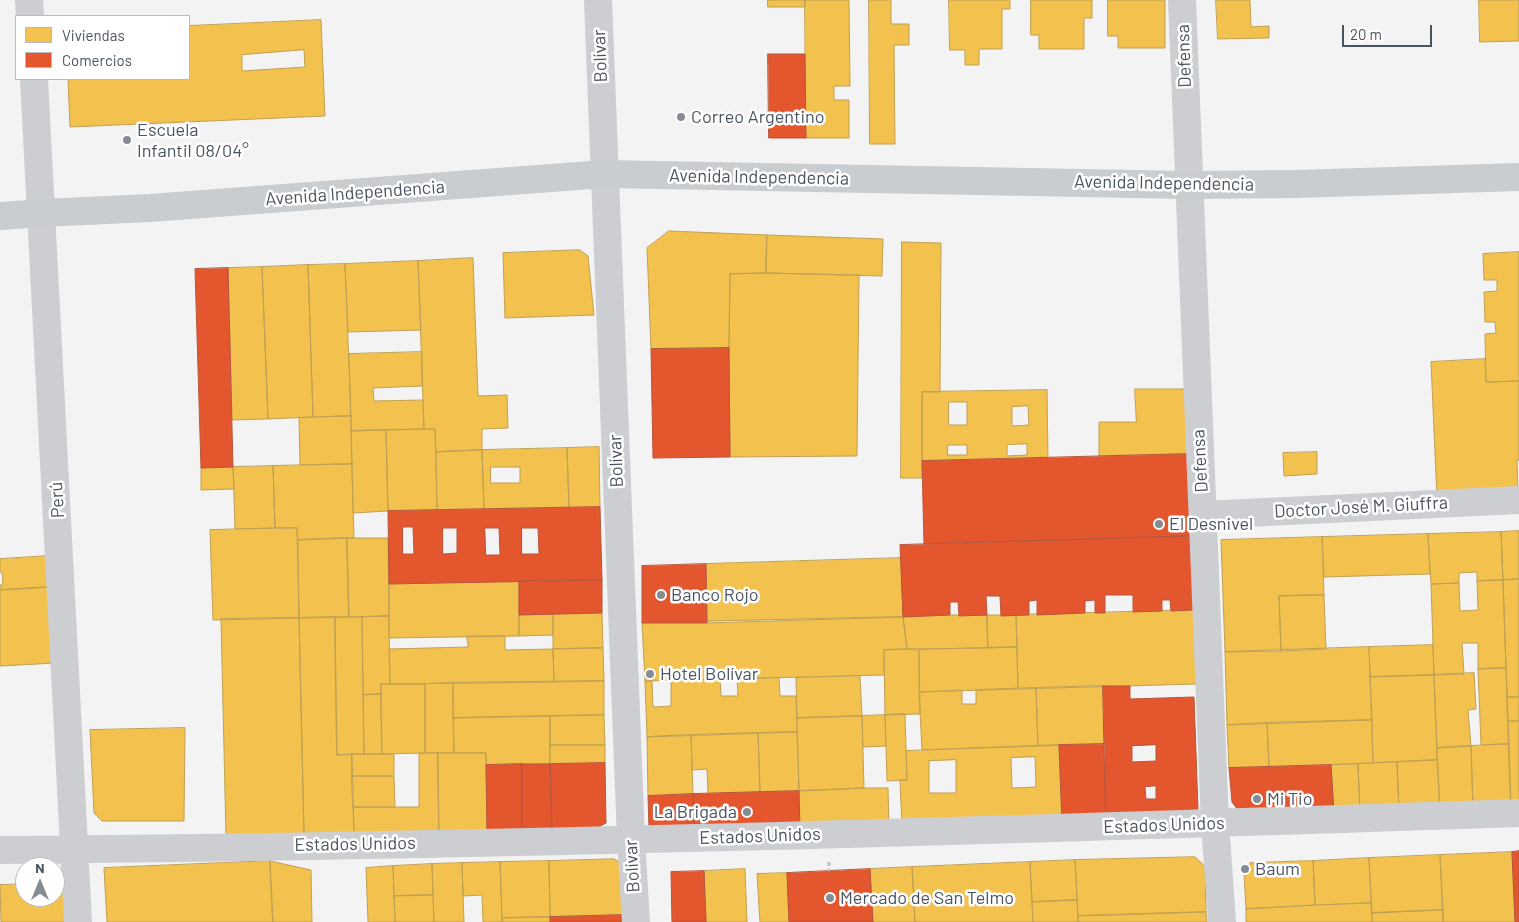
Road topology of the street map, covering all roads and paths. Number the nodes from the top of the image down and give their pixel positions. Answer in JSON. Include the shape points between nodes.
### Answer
{"nodes":[{"id":1,"x":29,"y":0,"type":"edge"},
{"id":2,"x":598,"y":0,"type":"edge"},
{"id":3,"x":1182,"y":0,"type":"edge"},
{"id":4,"x":30,"y":15,"type":"edge"},
{"id":5,"x":34,"y":80,"type":"edge"},
{"id":6,"x":604,"y":174,"type":"junction"},
{"id":7,"x":1519,"y":177,"type":"edge"},
{"id":8,"x":1188,"y":185,"type":"junction"},
{"id":9,"x":42,"y":213,"type":"junction"},
{"id":10,"x":0,"y":216,"type":"edge"},
{"id":11,"x":1519,"y":500,"type":"edge"},
{"id":12,"x":1203,"y":515,"type":"junction"},
{"id":13,"x":1519,"y":812,"type":"edge"},
{"id":14,"x":1215,"y":823,"type":"junction"},
{"id":15,"x":630,"y":839,"type":"junction"},
{"id":16,"x":75,"y":849,"type":"junction"},
{"id":17,"x":0,"y":850,"type":"edge"},
{"id":18,"x":78,"y":922,"type":"edge"},
{"id":19,"x":636,"y":922,"type":"edge"},
{"id":20,"x":1222,"y":922,"type":"edge"}],
"edges":[{"from":1,"to":4,"type":"street"},
{"from":2,"to":6,"type":"street","name":"Bolívar"},
{"from":3,"to":8,"type":"street","name":"Defensa"},
{"from":5,"to":9,"type":"street","name":"Perú"},
{"from":6,"to":8,"type":"main road","name":"Avenida Independencia"},
{"from":6,"to":9,"type":"main road","name":"Avenida Independencia"},
{"from":6,"to":15,"type":"street","name":"Bolívar"},
{"from":7,"to":8,"type":"main road","name":"Avenida Independencia"},
{"from":8,"to":12,"type":"street","name":"Defensa"},
{"from":9,"to":10,"type":"main road","name":"Avenida Independencia"},
{"from":9,"to":16,"type":"street","name":"Perú"},
{"from":11,"to":12,"type":"street","name":"Doctor José M. Giuffra"},
{"from":12,"to":14,"type":"street","name":"Defensa"},
{"from":13,"to":14,"type":"street","name":"Estados Unidos"},
{"from":14,"to":15,"type":"street","name":"Estados Unidos"},
{"from":14,"to":20,"type":"street","name":"Defensa"},
{"from":15,"to":16,"type":"street","name":"Estados Unidos"},
{"from":15,"to":19,"type":"street","name":"Bolívar"},
{"from":16,"to":17,"type":"street","name":"Estados Unidos"},
{"from":16,"to":18,"type":"street","name":"Perú"}]}
